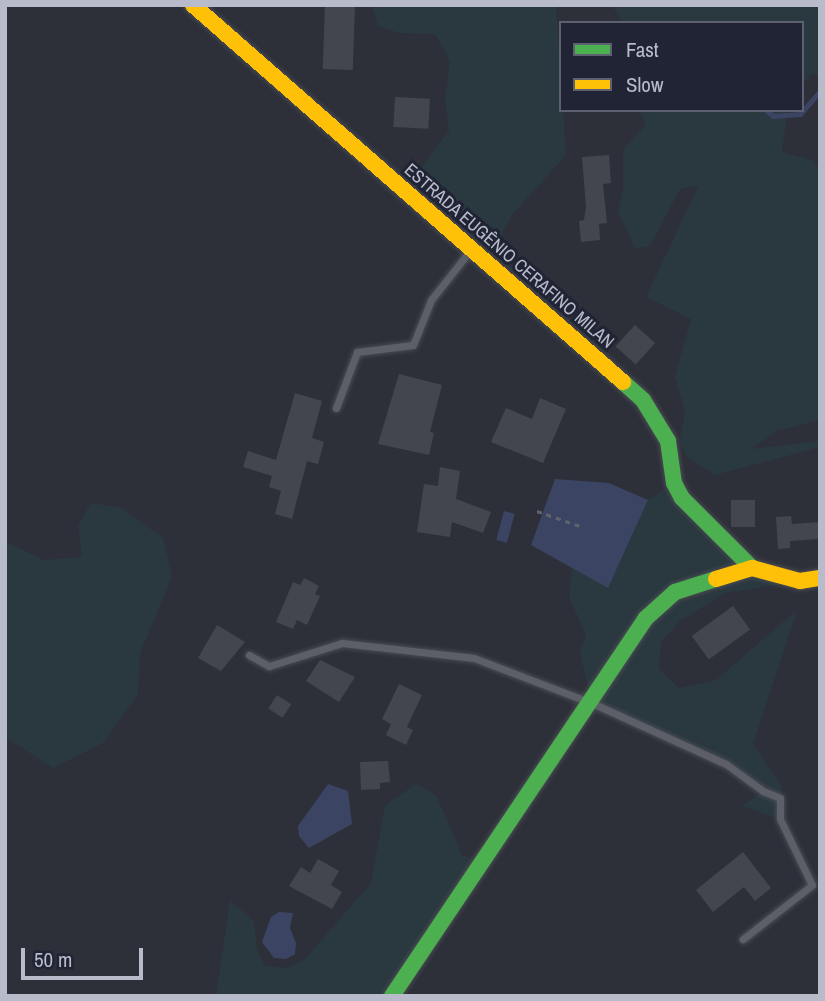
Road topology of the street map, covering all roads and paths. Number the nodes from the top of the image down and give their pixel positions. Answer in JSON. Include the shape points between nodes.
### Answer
{"nodes":[{"id":1,"x":193,"y":5,"type":"edge"},
{"id":2,"x":472,"y":248,"type":"junction"},
{"id":3,"x":336,"y":408,"type":"dead end"},
{"id":4,"x":537,"y":511,"type":"dead end"},
{"id":5,"x":580,"y":526,"type":"dead end"},
{"id":6,"x":752,"y":568,"type":"junction"},
{"id":7,"x":820,"y":578,"type":"edge"},
{"id":8,"x":249,"y":655,"type":"dead end"},
{"id":9,"x":592,"y":703,"type":"junction"},
{"id":10,"x":743,"y":939,"type":"dead end"},
{"id":11,"x":392,"y":996,"type":"edge"}],
"edges":[{"from":1,"to":2,"type":"street","name":"ESTRADA EUGÊNIO CERAFINO MILAN"},
{"from":2,"to":3,"type":"lane","via":[[431,300],[413,345],[357,352]]},
{"from":2,"to":6,"type":"street","name":"ESTRADA EUGÊNIO CERAFINO MILAN","via":[[643,400],[668,440],[674,483],[682,498]]},
{"from":4,"to":5,"type":"path"},
{"from":6,"to":7,"type":"street","via":[[800,581]]},
{"from":6,"to":9,"type":"street","via":[[675,592],[645,619]]},
{"from":8,"to":9,"type":"lane","via":[[269,666],[342,643],[474,658]]},
{"from":9,"to":10,"type":"lane","via":[[726,764],[780,798],[780,819],[812,885]]},
{"from":9,"to":11,"type":"street"}]}
